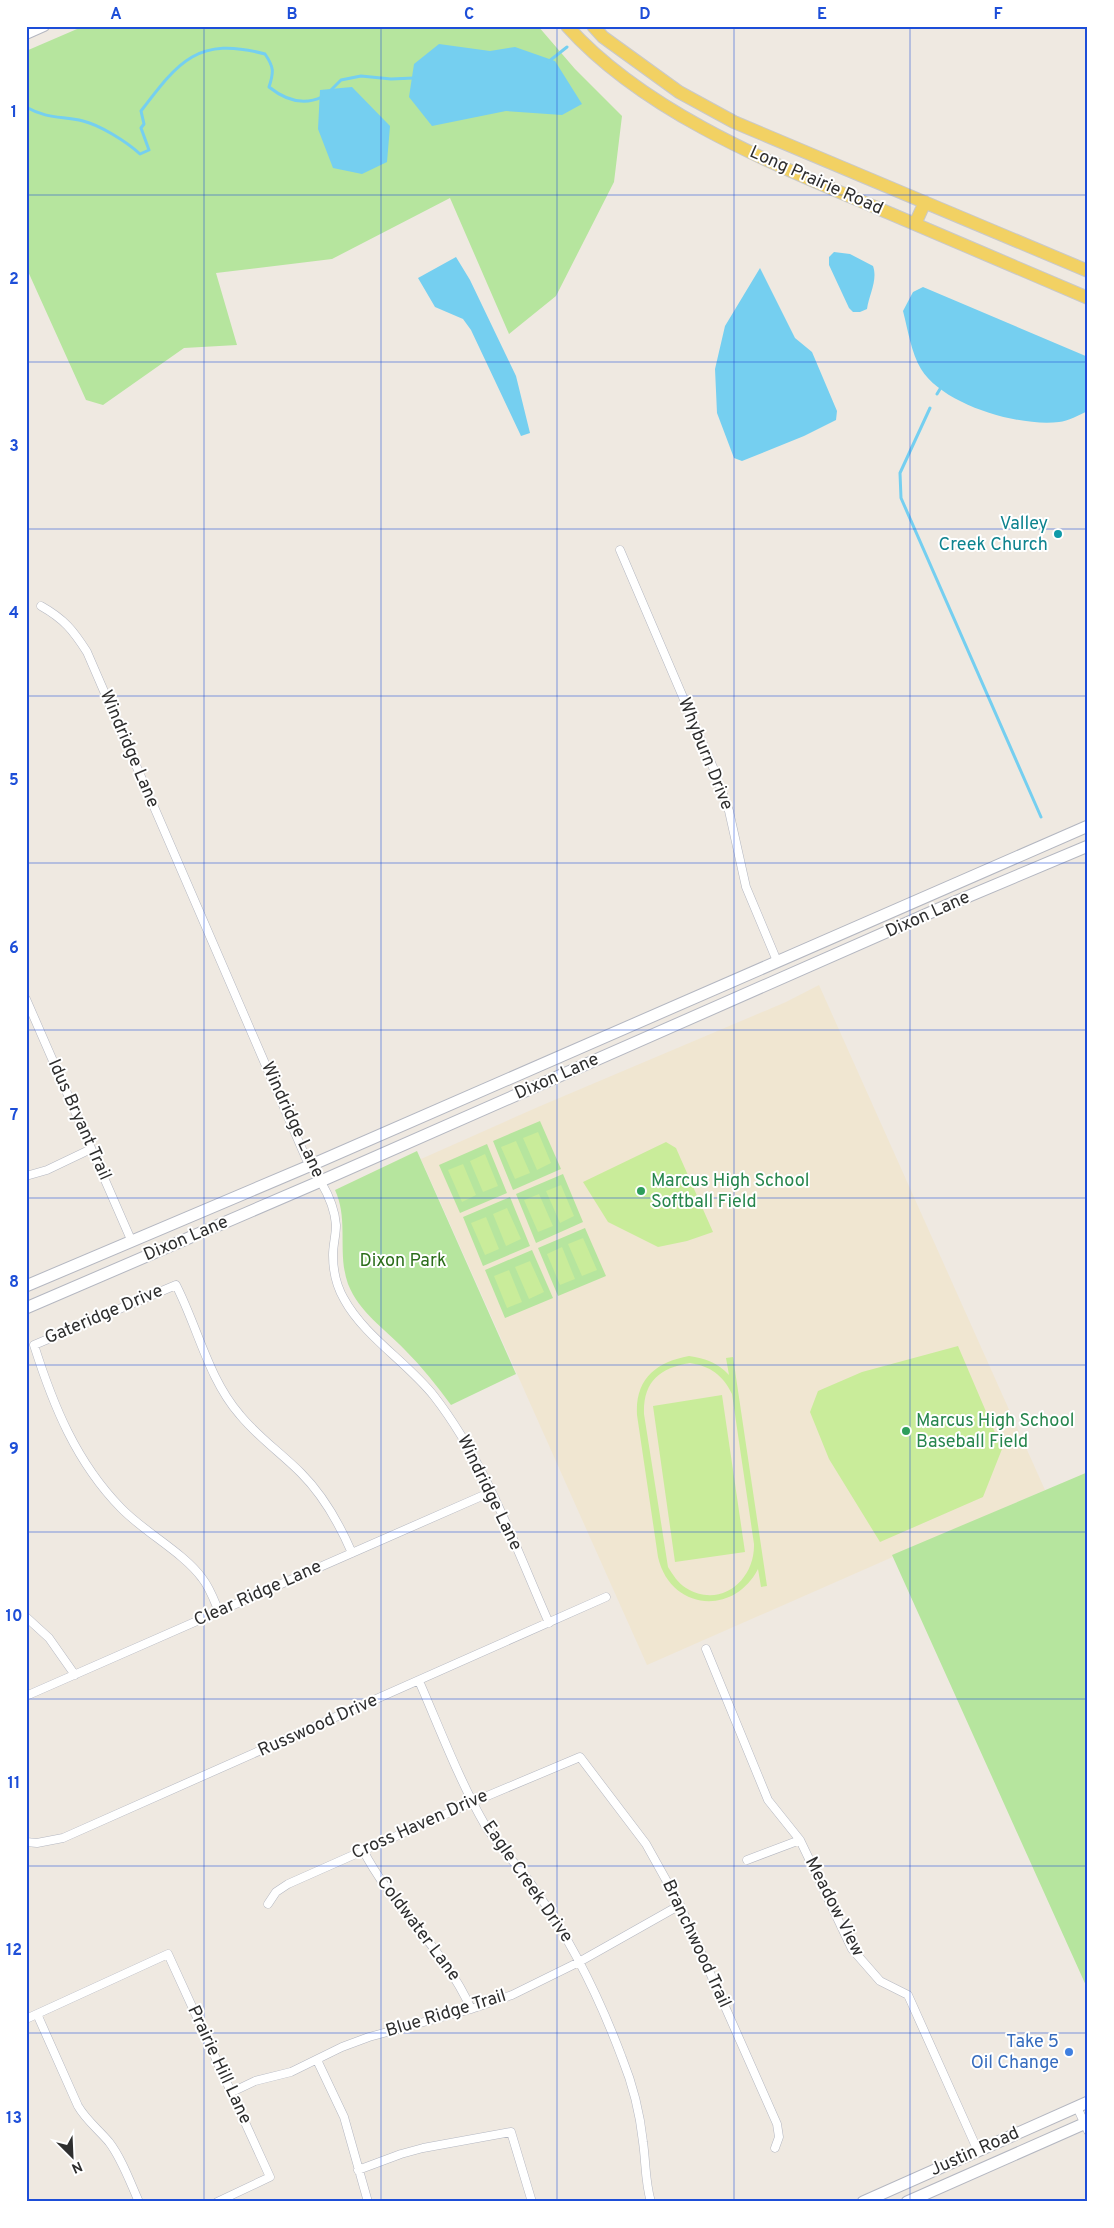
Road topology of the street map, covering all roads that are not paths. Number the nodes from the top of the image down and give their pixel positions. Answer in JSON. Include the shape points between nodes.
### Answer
{"nodes":[{"id":1,"x":44,"y":26,"type":"edge"},
{"id":2,"x":567,"y":26,"type":"edge"},
{"id":3,"x":593,"y":26,"type":"edge"},
{"id":4,"x":26,"y":34,"type":"edge"},
{"id":5,"x":925,"y":202,"type":"junction"},
{"id":6,"x":915,"y":224,"type":"junction"},
{"id":7,"x":1088,"y":271,"type":"edge"},
{"id":8,"x":1088,"y":298,"type":"edge"},
{"id":9,"x":620,"y":550,"type":"dead end"},
{"id":10,"x":41,"y":606,"type":"dead end"},
{"id":11,"x":1088,"y":826,"type":"edge"},
{"id":12,"x":1088,"y":846,"type":"edge"},
{"id":13,"x":946,"y":888,"type":"junction"},
{"id":14,"x":952,"y":904,"type":"junction"},
{"id":15,"x":777,"y":961,"type":"junction"},
{"id":16,"x":26,"y":998,"type":"edge"},
{"id":17,"x":91,"y":1149,"type":"junction"},
{"id":18,"x":309,"y":1166,"type":"junction"},
{"id":19,"x":26,"y":1176,"type":"edge"},
{"id":20,"x":321,"y":1181,"type":"junction"},
{"id":21,"x":132,"y":1242,"type":"junction"},
{"id":22,"x":26,"y":1286,"type":"edge"},
{"id":23,"x":26,"y":1308,"type":"edge"},
{"id":24,"x":490,"y":1492,"type":"junction"},
{"id":25,"x":352,"y":1553,"type":"junction"},
{"id":26,"x":606,"y":1597,"type":"dead end"},
{"id":27,"x":219,"y":1612,"type":"junction"},
{"id":28,"x":26,"y":1617,"type":"edge"},
{"id":29,"x":549,"y":1623,"type":"junction"},
{"id":30,"x":706,"y":1649,"type":"dead end"},
{"id":31,"x":75,"y":1675,"type":"junction"},
{"id":32,"x":419,"y":1681,"type":"junction"},
{"id":33,"x":26,"y":1696,"type":"edge"},
{"id":34,"x":580,"y":1757,"type":"joint"},
{"id":35,"x":473,"y":1802,"type":"junction"},
{"id":36,"x":800,"y":1840,"type":"junction"},
{"id":37,"x":26,"y":1842,"type":"edge"},
{"id":38,"x":363,"y":1850,"type":"junction"},
{"id":39,"x":747,"y":1860,"type":"dead end"},
{"id":40,"x":268,"y":1904,"type":"dead end"},
{"id":41,"x":680,"y":1905,"type":"junction"},
{"id":42,"x":579,"y":1962,"type":"junction"},
{"id":43,"x":471,"y":2009,"type":"junction"},
{"id":44,"x":36,"y":2014,"type":"junction"},
{"id":45,"x":26,"y":2019,"type":"edge"},
{"id":46,"x":317,"y":2060,"type":"junction"},
{"id":47,"x":232,"y":2092,"type":"junction"},
{"id":48,"x":1083,"y":2105,"type":"edge"},
{"id":49,"x":1087,"y":2126,"type":"edge"},
{"id":50,"x":775,"y":2148,"type":"dead end"},
{"id":51,"x":978,"y":2151,"type":"junction"},
{"id":52,"x":358,"y":2170,"type":"junction"},
{"id":53,"x":139,"y":2202,"type":"edge"},
{"id":54,"x":217,"y":2202,"type":"edge"},
{"id":55,"x":368,"y":2202,"type":"edge"},
{"id":56,"x":532,"y":2202,"type":"edge"},
{"id":57,"x":651,"y":2202,"type":"edge"},
{"id":58,"x":863,"y":2202,"type":"edge"},
{"id":59,"x":907,"y":2202,"type":"edge"}],
"edges":[{"from":1,"to":4,"type":"street"},
{"from":2,"to":6,"type":"main road","name":"Long Prairie Road","via":[[590,51],[669,108],[779,166]]},
{"from":3,"to":5,"type":"main road","name":"Long Prairie Road","via":[[603,37],[679,92],[734,122]]},
{"from":5,"to":6,"type":"main road"},
{"from":5,"to":7,"type":"main road","name":"Long Prairie Road"},
{"from":6,"to":8,"type":"main road","name":"Long Prairie Road"},
{"from":9,"to":15,"type":"street","name":"Whyburn Drive","via":[[715,772],[729,811],[746,887]]},
{"from":10,"to":18,"type":"street","name":"Windridge Lane","via":[[60,617],[87,652]]},
{"from":11,"to":13,"type":"main road","name":"Dixon Lane"},
{"from":12,"to":14,"type":"main road","name":"Dixon Lane"},
{"from":13,"to":14,"type":"main road"},
{"from":13,"to":15,"type":"main road","name":"Dixon Lane"},
{"from":14,"to":20,"type":"main road","name":"Dixon Lane"},
{"from":15,"to":18,"type":"main road","name":"Dixon Lane"},
{"from":16,"to":17,"type":"street","name":"Idus Bryant Trail"},
{"from":17,"to":19,"type":"street","via":[[47,1170]]},
{"from":17,"to":21,"type":"street","name":"Idus Bryant Trail"},
{"from":18,"to":20,"type":"street","name":"Windridge Lane"},
{"from":18,"to":21,"type":"main road","name":"Dixon Lane"},
{"from":20,"to":23,"type":"main road","name":"Dixon Lane"},
{"from":20,"to":24,"type":"street","name":"Windridge Lane","via":[[336,1224],[333,1256],[344,1300],[376,1338],[433,1395],[478,1463]]},
{"from":21,"to":22,"type":"main road","name":"Dixon Lane"},
{"from":24,"to":25,"type":"street","name":"Clear Ridge Lane"},
{"from":24,"to":29,"type":"street","name":"Windridge Lane"},
{"from":25,"to":27,"type":"street","name":"Clear Ridge Lane"},
{"from":25,"to":27,"type":"street","name":"Gateridge Drive","via":[[318,1491],[257,1434],[223,1393],[176,1285],[34,1345],[61,1420],[87,1467],[122,1509],[201,1576]]},
{"from":26,"to":29,"type":"street","name":"Russwood Drive"},
{"from":27,"to":31,"type":"street","name":"Clear Ridge Lane"},
{"from":28,"to":31,"type":"street","via":[[49,1638]]},
{"from":29,"to":32,"type":"street","name":"Russwood Drive"},
{"from":30,"to":36,"type":"street","name":"Meadow View","via":[[768,1800]]},
{"from":31,"to":33,"type":"street","name":"Clear Ridge Lane"},
{"from":32,"to":35,"type":"street","name":"Eagle Creek Drive"},
{"from":32,"to":37,"type":"street","name":"Russwood Drive","via":[[63,1838],[37,1844]]},
{"from":34,"to":35,"type":"street","name":"Cross Haven Drive"},
{"from":34,"to":41,"type":"street","name":"Branchwood Trail","via":[[646,1844]]},
{"from":35,"to":38,"type":"street","name":"Cross Haven Drive"},
{"from":35,"to":42,"type":"street","name":"Eagle Creek Drive","via":[[497,1843],[535,1888]]},
{"from":36,"to":39,"type":"street"},
{"from":36,"to":51,"type":"street","name":"Meadow View","via":[[852,1949],[880,1981],[908,1995]]},
{"from":38,"to":40,"type":"street","name":"Cross Haven Drive","via":[[288,1884],[276,1892]]},
{"from":38,"to":43,"type":"street","name":"Coldwater Lane","via":[[382,1882],[448,1967]]},
{"from":41,"to":42,"type":"street","name":"Blue Ridge Trail"},
{"from":41,"to":50,"type":"street","name":"Branchwood Trail","via":[[774,2116],[778,2137]]},
{"from":42,"to":43,"type":"street","name":"Blue Ridge Trail","via":[[512,1995]]},
{"from":42,"to":57,"type":"street","name":"Eagle Creek Drive","via":[[634,2093]]},
{"from":43,"to":46,"type":"street","name":"Blue Ridge Trail","via":[[368,2037]]},
{"from":44,"to":45,"type":"street"},
{"from":44,"to":47,"type":"street","name":"Prairie Hill Lane","via":[[168,1954]]},
{"from":44,"to":53,"type":"street","via":[[78,2106],[120,2160]]},
{"from":46,"to":47,"type":"street","name":"Blue Ridge Trail"},
{"from":46,"to":52,"type":"street","via":[[344,2117]]},
{"from":47,"to":54,"type":"street","name":"Prairie Hill Lane","via":[[270,2177]]},
{"from":48,"to":49,"type":"street"},
{"from":48,"to":51,"type":"main road","name":"Justin Road"},
{"from":49,"to":59,"type":"main road","name":"Justin Road"},
{"from":51,"to":58,"type":"main road","name":"Justin Road"},
{"from":52,"to":55,"type":"street"},
{"from":52,"to":56,"type":"street","via":[[423,2148],[512,2132]]}]}
